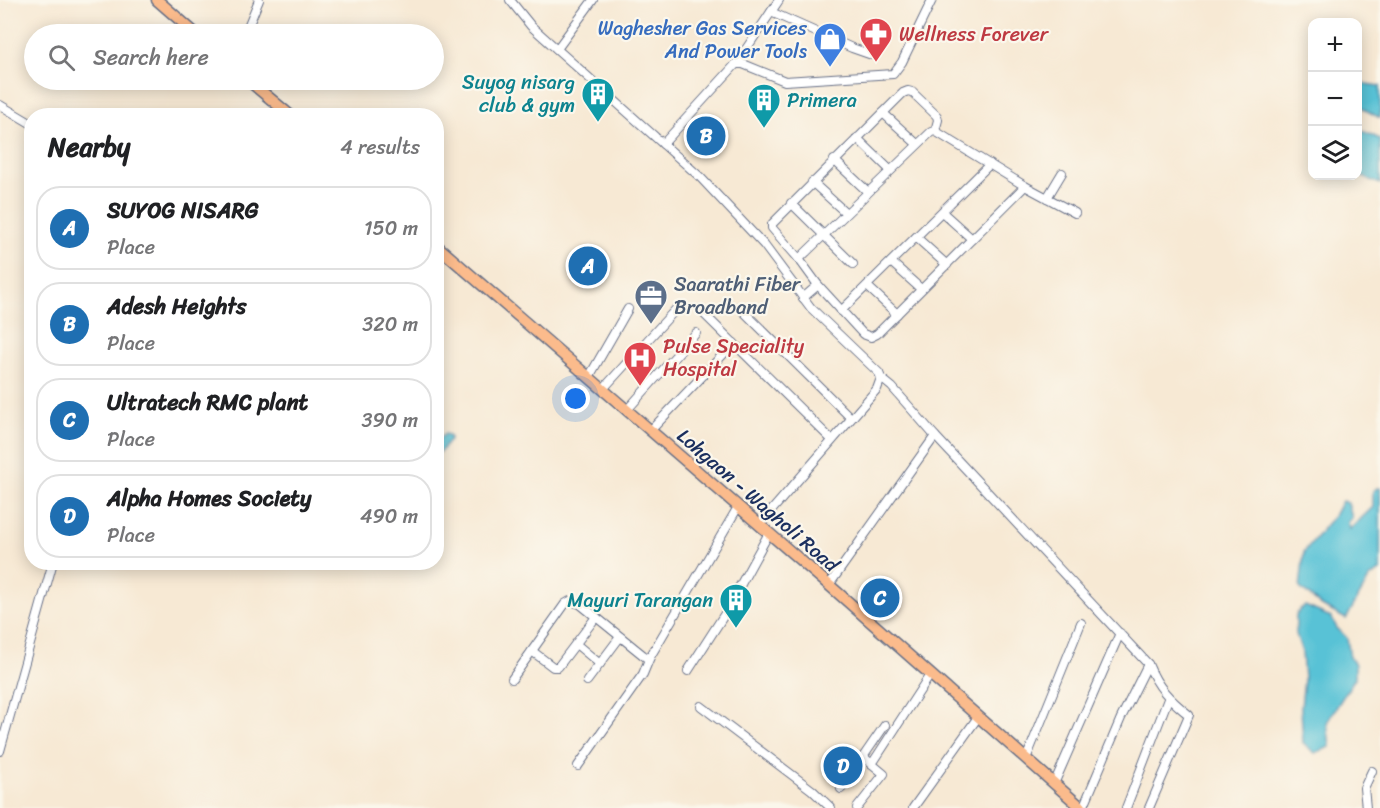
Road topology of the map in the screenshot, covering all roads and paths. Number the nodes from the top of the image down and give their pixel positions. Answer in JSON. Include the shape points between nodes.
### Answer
{"nodes":[{"id":1,"x":157,"y":0,"type":"edge"},
{"id":2,"x":259,"y":0,"type":"edge"},
{"id":3,"x":510,"y":0,"type":"edge"},
{"id":4,"x":593,"y":0,"type":"edge"},
{"id":5,"x":779,"y":0,"type":"edge"},
{"id":6,"x":932,"y":0,"type":"edge"},
{"id":7,"x":771,"y":12,"type":"junction"},
{"id":8,"x":185,"y":24,"type":"edge"},
{"id":9,"x":249,"y":24,"type":"edge"},
{"id":10,"x":557,"y":49,"type":"junction"},
{"id":11,"x":873,"y":55,"type":"dead end"},
{"id":12,"x":736,"y":64,"type":"junction"},
{"id":13,"x":260,"y":90,"type":"edge"},
{"id":14,"x":0,"y":105,"type":"edge"},
{"id":15,"x":281,"y":108,"type":"edge"},
{"id":16,"x":883,"y":113,"type":"junction"},
{"id":17,"x":24,"y":119,"type":"edge"},
{"id":18,"x":935,"y":131,"type":"junction"},
{"id":19,"x":857,"y":138,"type":"junction"},
{"id":20,"x":663,"y":144,"type":"junction"},
{"id":21,"x":917,"y":144,"type":"junction"},
{"id":22,"x":834,"y":160,"type":"junction"},
{"id":23,"x":990,"y":165,"type":"junction"},
{"id":24,"x":891,"y":170,"type":"junction"},
{"id":25,"x":1062,"y":173,"type":"dead end"},
{"id":26,"x":812,"y":182,"type":"junction"},
{"id":27,"x":1025,"y":186,"type":"junction"},
{"id":28,"x":868,"y":192,"type":"junction"},
{"id":29,"x":1047,"y":198,"type":"junction"},
{"id":30,"x":791,"y":203,"type":"junction"},
{"id":31,"x":942,"y":212,"type":"junction"},
{"id":32,"x":846,"y":213,"type":"junction"},
{"id":33,"x":1075,"y":213,"type":"dead end"},
{"id":34,"x":824,"y":234,"type":"junction"},
{"id":35,"x":916,"y":237,"type":"junction"},
{"id":36,"x":972,"y":239,"type":"junction"},
{"id":37,"x":444,"y":252,"type":"edge"},
{"id":38,"x":799,"y":259,"type":"junction"},
{"id":39,"x":891,"y":262,"type":"junction"},
{"id":40,"x":853,"y":264,"type":"dead end"},
{"id":41,"x":947,"y":265,"type":"junction"},
{"id":42,"x":818,"y":285,"type":"junction"},
{"id":43,"x":867,"y":286,"type":"junction"},
{"id":44,"x":921,"y":289,"type":"junction"},
{"id":45,"x":803,"y":298,"type":"junction"},
{"id":46,"x":740,"y":307,"type":"dead end"},
{"id":47,"x":628,"y":309,"type":"dead end"},
{"id":48,"x":676,"y":309,"type":"dead end"},
{"id":49,"x":841,"y":311,"type":"junction"},
{"id":50,"x":897,"y":314,"type":"junction"},
{"id":51,"x":705,"y":315,"type":"dead end"},
{"id":52,"x":696,"y":333,"type":"dead end"},
{"id":53,"x":734,"y":343,"type":"junction"},
{"id":54,"x":589,"y":376,"type":"junction"},
{"id":55,"x":881,"y":378,"type":"junction"},
{"id":56,"x":603,"y":389,"type":"junction"},
{"id":57,"x":627,"y":410,"type":"junction"},
{"id":58,"x":851,"y":418,"type":"junction"},
{"id":59,"x":650,"y":431,"type":"junction"},
{"id":60,"x":935,"y":436,"type":"junction"},
{"id":61,"x":832,"y":440,"type":"junction"},
{"id":62,"x":738,"y":507,"type":"junction"},
{"id":63,"x":759,"y":525,"type":"junction"},
{"id":64,"x":769,"y":533,"type":"junction"},
{"id":65,"x":52,"y":570,"type":"edge"},
{"id":66,"x":829,"y":585,"type":"junction"},
{"id":67,"x":596,"y":617,"type":"junction"},
{"id":68,"x":1081,"y":623,"type":"dead end"},
{"id":69,"x":1119,"y":633,"type":"junction"},
{"id":70,"x":621,"y":637,"type":"junction"},
{"id":71,"x":576,"y":644,"type":"junction"},
{"id":72,"x":532,"y":651,"type":"junction"},
{"id":73,"x":650,"y":657,"type":"junction"},
{"id":74,"x":600,"y":664,"type":"junction"},
{"id":75,"x":1148,"y":664,"type":"junction"},
{"id":76,"x":688,"y":671,"type":"dead end"},
{"id":77,"x":930,"y":675,"type":"junction"},
{"id":78,"x":512,"y":679,"type":"dead end"},
{"id":79,"x":587,"y":681,"type":"dead end"},
{"id":80,"x":1168,"y":699,"type":"junction"},
{"id":81,"x":701,"y":706,"type":"dead end"},
{"id":82,"x":978,"y":717,"type":"junction"},
{"id":83,"x":885,"y":725,"type":"dead end"},
{"id":84,"x":0,"y":752,"type":"edge"},
{"id":85,"x":863,"y":757,"type":"junction"},
{"id":86,"x":1026,"y":759,"type":"junction"},
{"id":87,"x":872,"y":764,"type":"junction"},
{"id":88,"x":578,"y":766,"type":"dead end"},
{"id":89,"x":1372,"y":771,"type":"dead end"},
{"id":90,"x":1054,"y":784,"type":"junction"},
{"id":91,"x":841,"y":789,"type":"dead end"},
{"id":92,"x":831,"y":808,"type":"edge"},
{"id":93,"x":857,"y":808,"type":"edge"},
{"id":94,"x":913,"y":808,"type":"edge"},
{"id":95,"x":1082,"y":808,"type":"edge"},
{"id":96,"x":1126,"y":808,"type":"edge"},
{"id":97,"x":1149,"y":808,"type":"edge"},
{"id":98,"x":1366,"y":808,"type":"edge"}],
"edges":[{"from":1,"to":8,"type":"main road"},
{"from":2,"to":9,"type":"street"},
{"from":3,"to":10,"type":"street"},
{"from":4,"to":10,"type":"street"},
{"from":5,"to":7,"type":"street"},
{"from":6,"to":12,"type":"street","via":[[902,62],[892,74],[785,81]]},
{"from":7,"to":11,"type":"street"},
{"from":7,"to":12,"type":"street"},
{"from":10,"to":20,"type":"street"},
{"from":12,"to":20,"type":"street"},
{"from":13,"to":15,"type":"main road"},
{"from":14,"to":17,"type":"street"},
{"from":16,"to":18,"type":"street","via":[[903,93],[912,92],[937,116]]},
{"from":16,"to":19,"type":"street"},
{"from":16,"to":21,"type":"street"},
{"from":18,"to":21,"type":"street"},
{"from":18,"to":23,"type":"street"},
{"from":19,"to":22,"type":"street"},
{"from":19,"to":24,"type":"street"},
{"from":20,"to":45,"type":"street","via":[[764,245]]},
{"from":21,"to":24,"type":"street"},
{"from":22,"to":26,"type":"street"},
{"from":22,"to":28,"type":"street"},
{"from":23,"to":27,"type":"street"},
{"from":23,"to":31,"type":"street"},
{"from":24,"to":28,"type":"street"},
{"from":25,"to":29,"type":"street"},
{"from":26,"to":30,"type":"street"},
{"from":26,"to":32,"type":"street"},
{"from":27,"to":29,"type":"street"},
{"from":27,"to":36,"type":"street"},
{"from":28,"to":32,"type":"street"},
{"from":29,"to":33,"type":"street"},
{"from":30,"to":34,"type":"street"},
{"from":30,"to":38,"type":"street","via":[[774,219],[772,228]]},
{"from":31,"to":35,"type":"street"},
{"from":31,"to":36,"type":"street"},
{"from":32,"to":34,"type":"street"},
{"from":34,"to":38,"type":"street"},
{"from":34,"to":40,"type":"street"},
{"from":35,"to":39,"type":"street"},
{"from":35,"to":41,"type":"street"},
{"from":36,"to":41,"type":"street"},
{"from":37,"to":54,"type":"main road","name":"Lohgaon - Wagholi Road"},
{"from":38,"to":42,"type":"street"},
{"from":39,"to":43,"type":"street"},
{"from":39,"to":44,"type":"street"},
{"from":41,"to":44,"type":"street"},
{"from":42,"to":45,"type":"street"},
{"from":42,"to":49,"type":"street"},
{"from":43,"to":49,"type":"street"},
{"from":43,"to":50,"type":"street"},
{"from":44,"to":50,"type":"street"},
{"from":45,"to":55,"type":"street"},
{"from":46,"to":58,"type":"street"},
{"from":47,"to":54,"type":"street"},
{"from":48,"to":56,"type":"street"},
{"from":49,"to":50,"type":"street","via":[[871,337]]},
{"from":51,"to":53,"type":"street"},
{"from":52,"to":57,"type":"street"},
{"from":53,"to":59,"type":"street"},
{"from":53,"to":61,"type":"street"},
{"from":54,"to":56,"type":"main road","name":"Lohgaon - Wagholi Road"},
{"from":55,"to":58,"type":"street","via":[[877,389]]},
{"from":55,"to":60,"type":"street"},
{"from":56,"to":57,"type":"main road","name":"Lohgaon - Wagholi Road"},
{"from":57,"to":59,"type":"main road","name":"Lohgaon - Wagholi Road"},
{"from":58,"to":61,"type":"street"},
{"from":59,"to":62,"type":"main road","name":"Lohgaon - Wagholi Road"},
{"from":60,"to":66,"type":"street"},
{"from":60,"to":69,"type":"street"},
{"from":61,"to":63,"type":"street"},
{"from":62,"to":63,"type":"main road","name":"Lohgaon - Wagholi Road"},
{"from":62,"to":73,"type":"street"},
{"from":63,"to":64,"type":"main road","name":"Lohgaon - Wagholi Road"},
{"from":64,"to":66,"type":"main road","name":"Lohgaon - Wagholi Road"},
{"from":64,"to":76,"type":"street"},
{"from":65,"to":84,"type":"street"},
{"from":66,"to":77,"type":"main road","name":"Lohgaon - Wagholi Road"},
{"from":67,"to":70,"type":"street"},
{"from":67,"to":71,"type":"street"},
{"from":67,"to":72,"type":"street","via":[[570,601]]},
{"from":68,"to":86,"type":"street"},
{"from":69,"to":75,"type":"street"},
{"from":69,"to":90,"type":"street"},
{"from":70,"to":73,"type":"street","via":[[646,658]]},
{"from":70,"to":74,"type":"street"},
{"from":71,"to":72,"type":"street","via":[[556,668]]},
{"from":71,"to":74,"type":"street"},
{"from":72,"to":78,"type":"street"},
{"from":73,"to":88,"type":"street","via":[[643,674]]},
{"from":74,"to":79,"type":"street"},
{"from":75,"to":80,"type":"street"},
{"from":75,"to":95,"type":"street"},
{"from":77,"to":82,"type":"main road","name":"Lohgaon - Wagholi Road"},
{"from":77,"to":87,"type":"street"},
{"from":80,"to":96,"type":"street"},
{"from":80,"to":97,"type":"street","via":[[1189,715]]},
{"from":81,"to":92,"type":"street"},
{"from":82,"to":86,"type":"main road","name":"Lohgaon - Wagholi Road"},
{"from":82,"to":94,"type":"street"},
{"from":83,"to":85,"type":"street"},
{"from":85,"to":87,"type":"street"},
{"from":85,"to":91,"type":"street"},
{"from":86,"to":90,"type":"main road","name":"Lohgaon - Wagholi Road"},
{"from":87,"to":93,"type":"street","via":[[884,774]]},
{"from":89,"to":98,"type":"street","via":[[1364,788]]},
{"from":90,"to":95,"type":"main road","name":"Lohgaon - Wagholi Road"}]}
